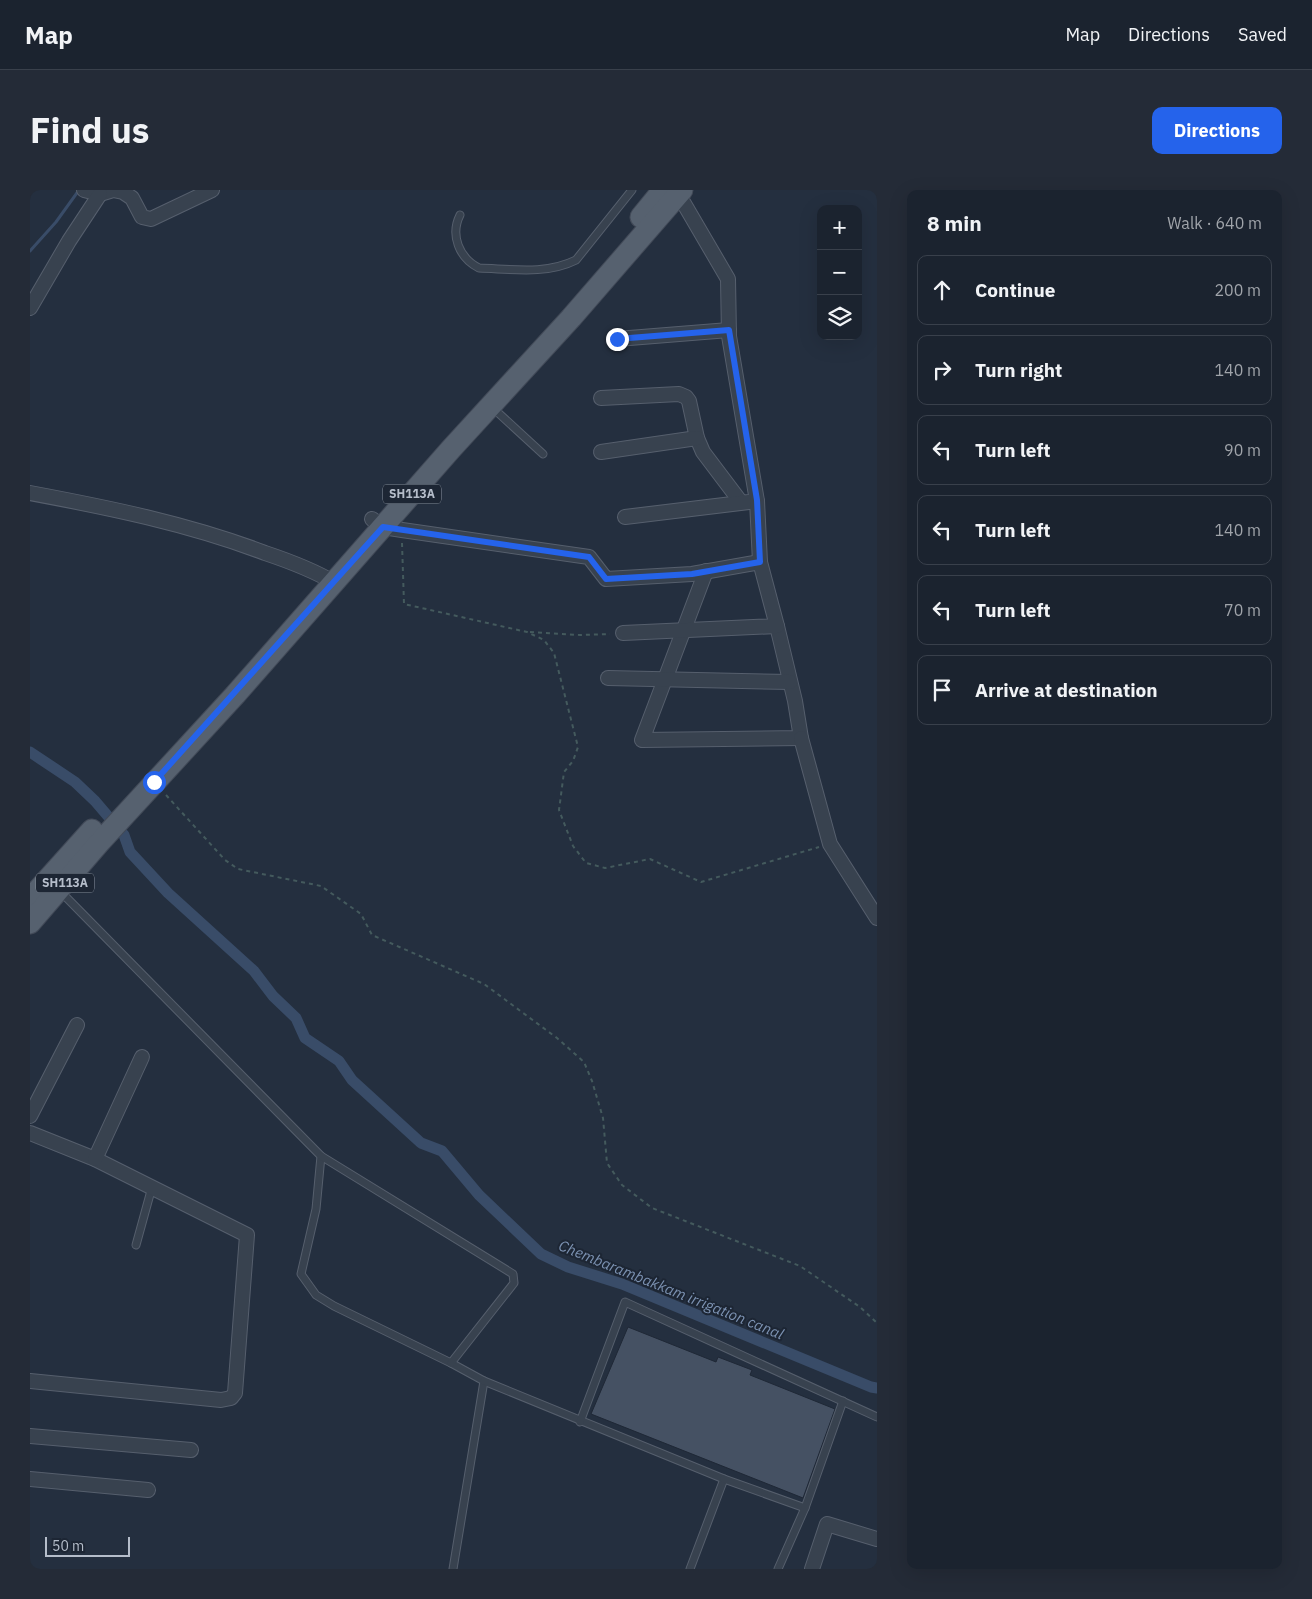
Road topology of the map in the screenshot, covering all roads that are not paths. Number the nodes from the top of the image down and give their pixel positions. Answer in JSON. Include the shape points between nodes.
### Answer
{"nodes":[{"id":1,"x":85,"y":190,"type":"edge"},
{"id":2,"x":212,"y":190,"type":"edge"},
{"id":3,"x":632,"y":190,"type":"edge"},
{"id":4,"x":675,"y":191,"type":"edge"},
{"id":5,"x":100,"y":194,"type":"junction"},
{"id":6,"x":460,"y":215,"type":"dead end"},
{"id":7,"x":30,"y":308,"type":"edge"},
{"id":8,"x":729,"y":330,"type":"junction"},
{"id":9,"x":617,"y":339,"type":"dead end"},
{"id":10,"x":601,"y":398,"type":"dead end"},
{"id":11,"x":491,"y":406,"type":"junction"},
{"id":12,"x":697,"y":438,"type":"junction"},
{"id":13,"x":601,"y":452,"type":"dead end"},
{"id":14,"x":544,"y":454,"type":"dead end"},
{"id":15,"x":30,"y":493,"type":"edge"},
{"id":16,"x":757,"y":500,"type":"junction"},
{"id":17,"x":740,"y":502,"type":"junction"},
{"id":18,"x":625,"y":517,"type":"dead end"},
{"id":19,"x":386,"y":526,"type":"junction"},
{"id":20,"x":760,"y":562,"type":"junction"},
{"id":21,"x":706,"y":572,"type":"junction"},
{"id":22,"x":329,"y":580,"type":"junction"},
{"id":23,"x":777,"y":626,"type":"junction"},
{"id":24,"x":684,"y":630,"type":"junction"},
{"id":25,"x":623,"y":633,"type":"road end"},
{"id":26,"x":608,"y":678,"type":"dead end"},
{"id":27,"x":666,"y":678,"type":"junction"},
{"id":28,"x":790,"y":682,"type":"junction"},
{"id":29,"x":801,"y":738,"type":"junction"},
{"id":30,"x":54,"y":884,"type":"junction"},
{"id":31,"x":30,"y":899,"type":"edge"},
{"id":32,"x":877,"y":918,"type":"edge"},
{"id":33,"x":30,"y":922,"type":"edge"},
{"id":34,"x":77,"y":1025,"type":"dead end"},
{"id":35,"x":142,"y":1057,"type":"dead end"},
{"id":36,"x":30,"y":1116,"type":"edge"},
{"id":37,"x":30,"y":1133,"type":"edge"},
{"id":38,"x":321,"y":1156,"type":"junction"},
{"id":39,"x":95,"y":1159,"type":"junction"},
{"id":40,"x":152,"y":1188,"type":"junction"},
{"id":41,"x":136,"y":1245,"type":"dead end"},
{"id":42,"x":452,"y":1362,"type":"junction"},
{"id":43,"x":30,"y":1381,"type":"edge"},
{"id":44,"x":484,"y":1381,"type":"junction"},
{"id":45,"x":843,"y":1401,"type":"junction"},
{"id":46,"x":877,"y":1417,"type":"edge"},
{"id":47,"x":580,"y":1422,"type":"junction"},
{"id":48,"x":30,"y":1436,"type":"edge"},
{"id":49,"x":191,"y":1450,"type":"dead end"},
{"id":50,"x":30,"y":1479,"type":"edge"},
{"id":51,"x":724,"y":1479,"type":"junction"},
{"id":52,"x":148,"y":1490,"type":"dead end"},
{"id":53,"x":805,"y":1508,"type":"junction"},
{"id":54,"x":877,"y":1539,"type":"edge"},
{"id":55,"x":453,"y":1569,"type":"edge"},
{"id":56,"x":690,"y":1569,"type":"edge"},
{"id":57,"x":778,"y":1569,"type":"edge"},
{"id":58,"x":812,"y":1569,"type":"edge"}],
"edges":[{"from":1,"to":5,"type":"street"},
{"from":2,"to":5,"type":"street","via":[[151,219],[142,217],[132,198],[123,192],[113,190]]},
{"from":3,"to":6,"type":"lane","via":[[576,260],[546,270],[478,268],[465,259],[455,234]]},
{"from":4,"to":8,"type":"street","via":[[728,279]]},
{"from":4,"to":11,"type":"main road","number":"SH113A"},
{"from":4,"to":19,"type":"main road","number":"SH113A","via":[[614,249]]},
{"from":5,"to":7,"type":"street"},
{"from":8,"to":9,"type":"street"},
{"from":8,"to":16,"type":"street"},
{"from":10,"to":12,"type":"street","via":[[679,394],[689,401]]},
{"from":11,"to":14,"type":"lane"},
{"from":11,"to":19,"type":"main road","number":"SH113A"},
{"from":12,"to":13,"type":"street"},
{"from":12,"to":17,"type":"street","via":[[703,452]]},
{"from":15,"to":22,"type":"street","via":[[112,508],[179,525],[246,545]]},
{"from":16,"to":17,"type":"street"},
{"from":16,"to":20,"type":"street"},
{"from":17,"to":18,"type":"street"},
{"from":19,"to":21,"type":"street","via":[[589,557],[606,579]]},
{"from":19,"to":22,"type":"main road","number":"SH113A"},
{"from":20,"to":21,"type":"street"},
{"from":20,"to":23,"type":"street"},
{"from":21,"to":24,"type":"street"},
{"from":22,"to":30,"type":"main road","number":"SH113A"},
{"from":23,"to":24,"type":"street"},
{"from":23,"to":28,"type":"street"},
{"from":24,"to":25,"type":"street"},
{"from":24,"to":27,"type":"street"},
{"from":26,"to":27,"type":"street"},
{"from":27,"to":28,"type":"street"},
{"from":27,"to":29,"type":"street","via":[[642,740]]},
{"from":28,"to":29,"type":"street"},
{"from":29,"to":32,"type":"street","via":[[830,844]]},
{"from":30,"to":31,"type":"main road","number":"SH113A"},
{"from":30,"to":33,"type":"main road","number":"SH113A"},
{"from":30,"to":38,"type":"lane"},
{"from":34,"to":36,"type":"street"},
{"from":35,"to":39,"type":"street"},
{"from":37,"to":39,"type":"street"},
{"from":38,"to":42,"type":"lane","via":[[316,1209],[301,1274],[307,1284],[316,1295],[334,1306]]},
{"from":38,"to":42,"type":"lane","via":[[513,1274],[514,1283]]},
{"from":39,"to":40,"type":"street"},
{"from":40,"to":41,"type":"lane"},
{"from":40,"to":43,"type":"street","via":[[247,1235],[235,1393],[231,1398],[221,1400]]},
{"from":42,"to":44,"type":"lane"},
{"from":44,"to":47,"type":"lane"},
{"from":44,"to":55,"type":"lane"},
{"from":45,"to":46,"type":"lane"},
{"from":45,"to":47,"type":"lane","via":[[625,1302]]},
{"from":45,"to":53,"type":"lane"},
{"from":47,"to":51,"type":"lane"},
{"from":48,"to":49,"type":"street"},
{"from":50,"to":52,"type":"street"},
{"from":51,"to":53,"type":"lane"},
{"from":51,"to":56,"type":"lane"},
{"from":53,"to":57,"type":"lane"},
{"from":54,"to":58,"type":"street","via":[[827,1524]]}]}
